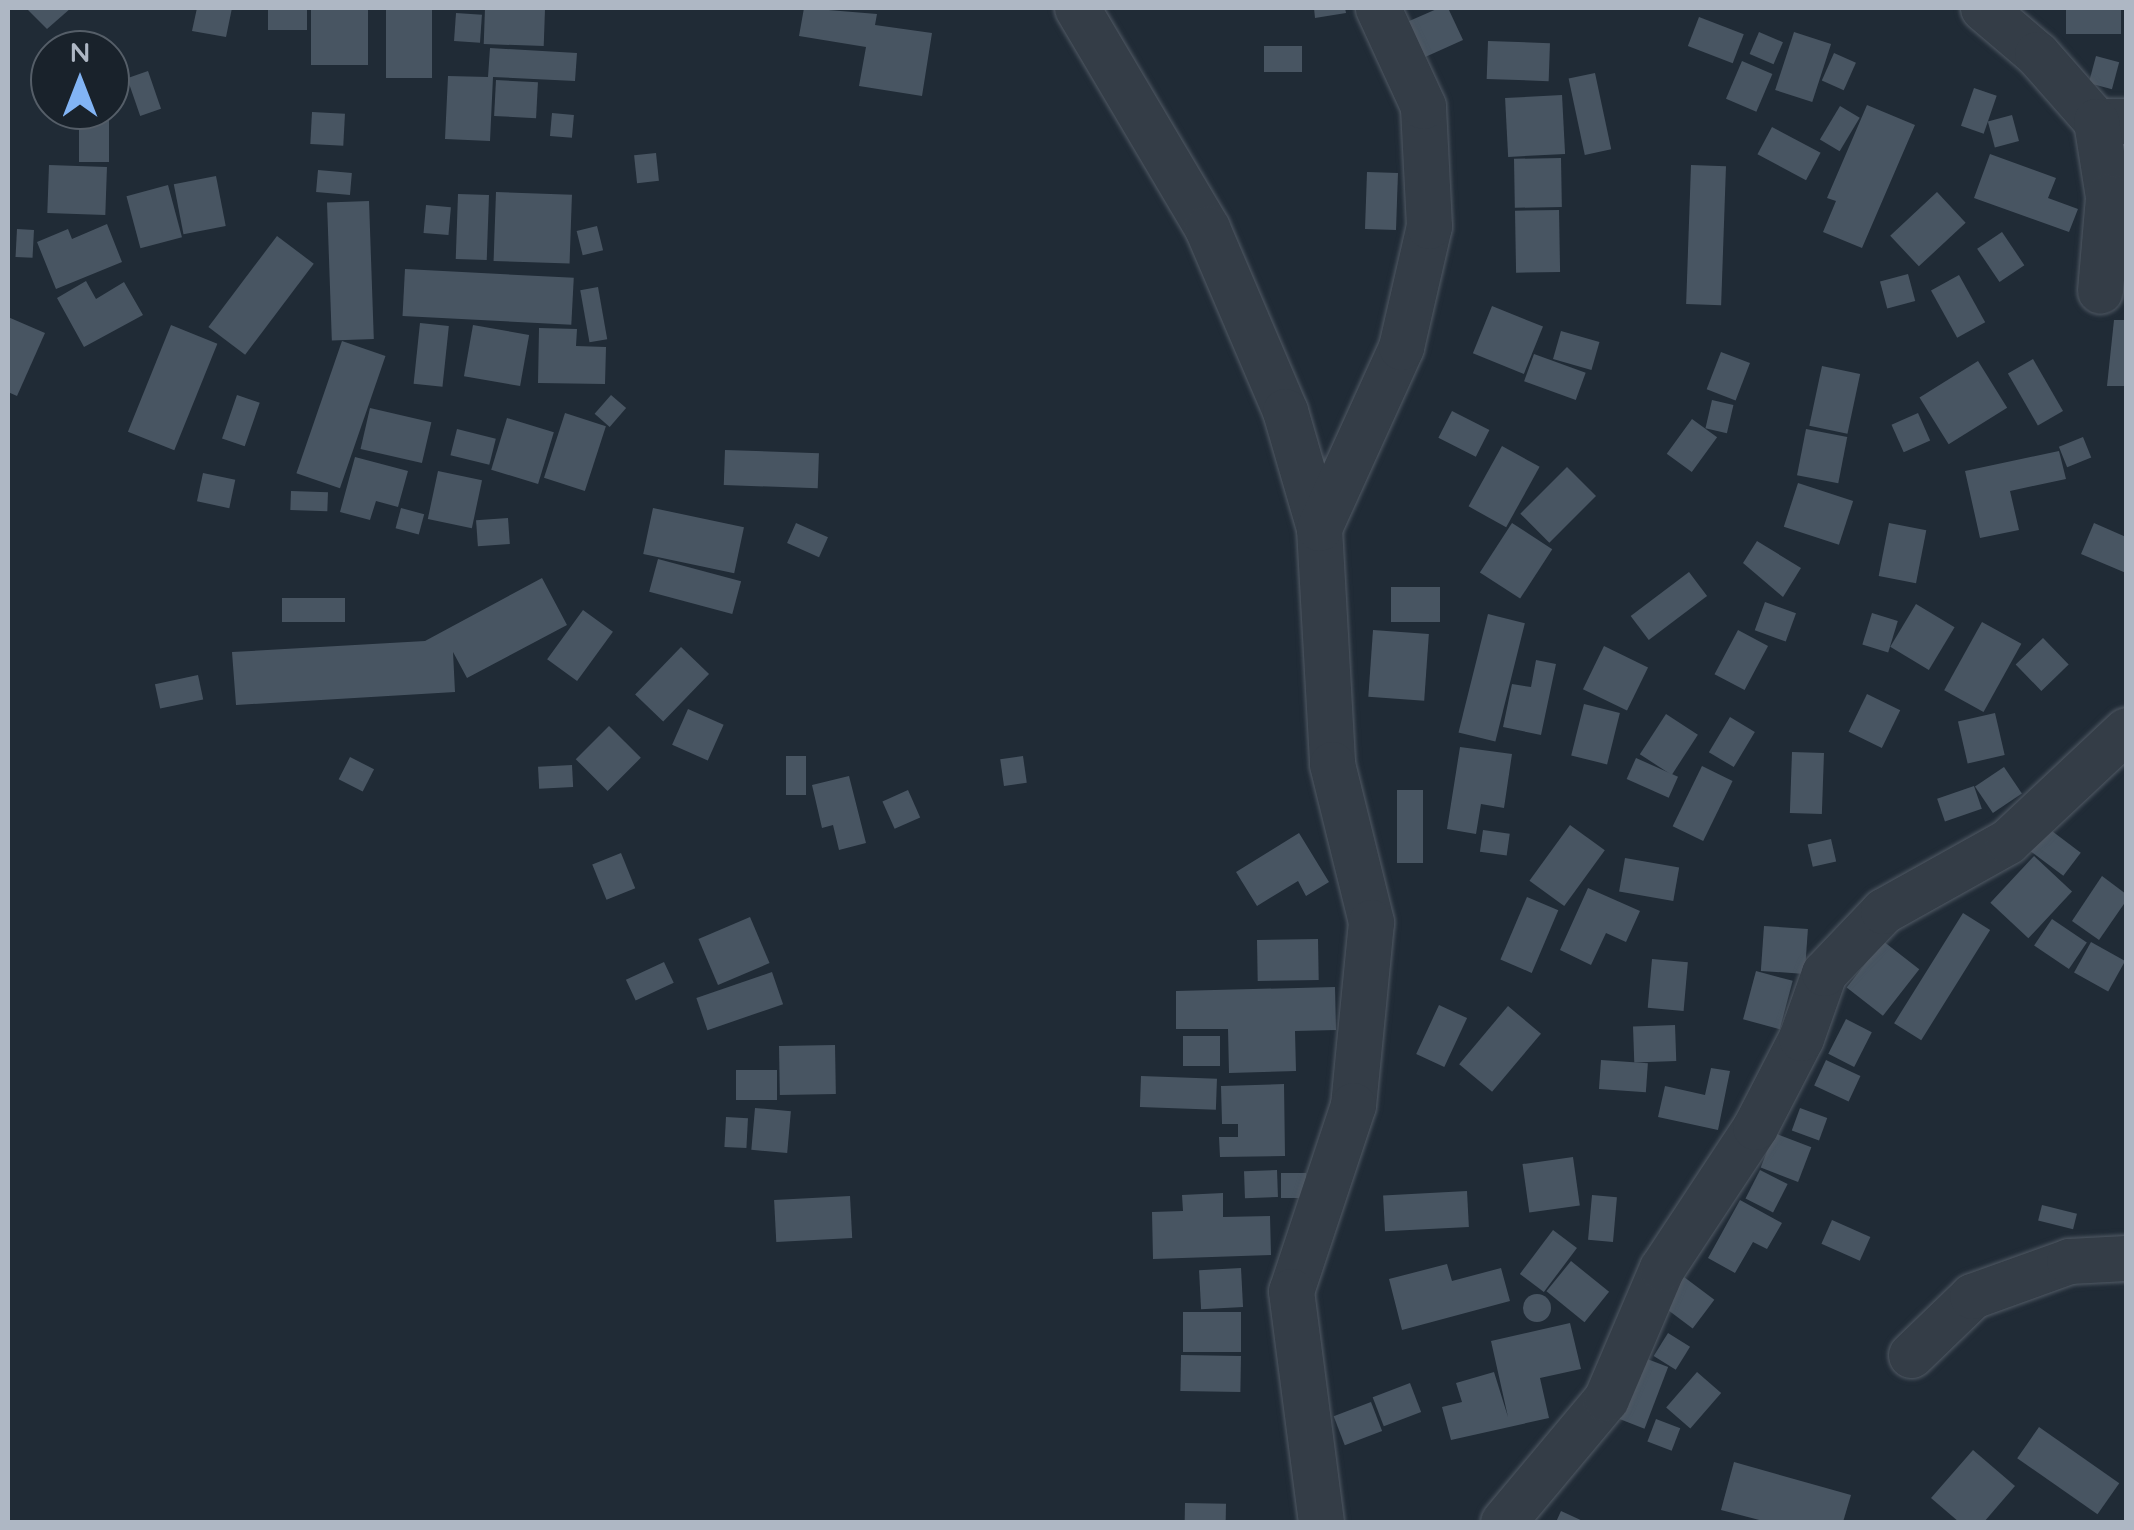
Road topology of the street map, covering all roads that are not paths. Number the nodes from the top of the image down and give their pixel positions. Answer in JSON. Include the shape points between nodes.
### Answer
{"nodes":[{"id":1,"x":1077,"y":8,"type":"edge"},
{"id":2,"x":1378,"y":8,"type":"edge"},
{"id":3,"x":1984,"y":8,"type":"edge"},
{"id":4,"x":2111,"y":121,"type":"edge"},
{"id":5,"x":2100,"y":292,"type":"dead end"},
{"id":6,"x":1319,"y":528,"type":"junction"},
{"id":7,"x":2126,"y":730,"type":"edge"},
{"id":8,"x":2126,"y":1258,"type":"edge"},
{"id":9,"x":1910,"y":1355,"type":"dead end"},
{"id":10,"x":1321,"y":1522,"type":"edge"},
{"id":11,"x":1502,"y":1522,"type":"edge"}],
"edges":[{"from":1,"to":6,"type":"street","via":[[1208,228],[1285,411]]},
{"from":2,"to":6,"type":"street","via":[[1423,106],[1429,226],[1401,346]]},
{"from":3,"to":4,"type":"street"},
{"from":4,"to":5,"type":"street"},
{"from":6,"to":10,"type":"street","via":[[1332,764],[1371,922],[1353,1105],[1290,1291]]},
{"from":7,"to":11,"type":"street","via":[[2008,841],[1883,912],[1824,973],[1756,1127],[1662,1268],[1606,1399]]},
{"from":8,"to":9,"type":"street","via":[[2069,1261],[1972,1296]]}]}
